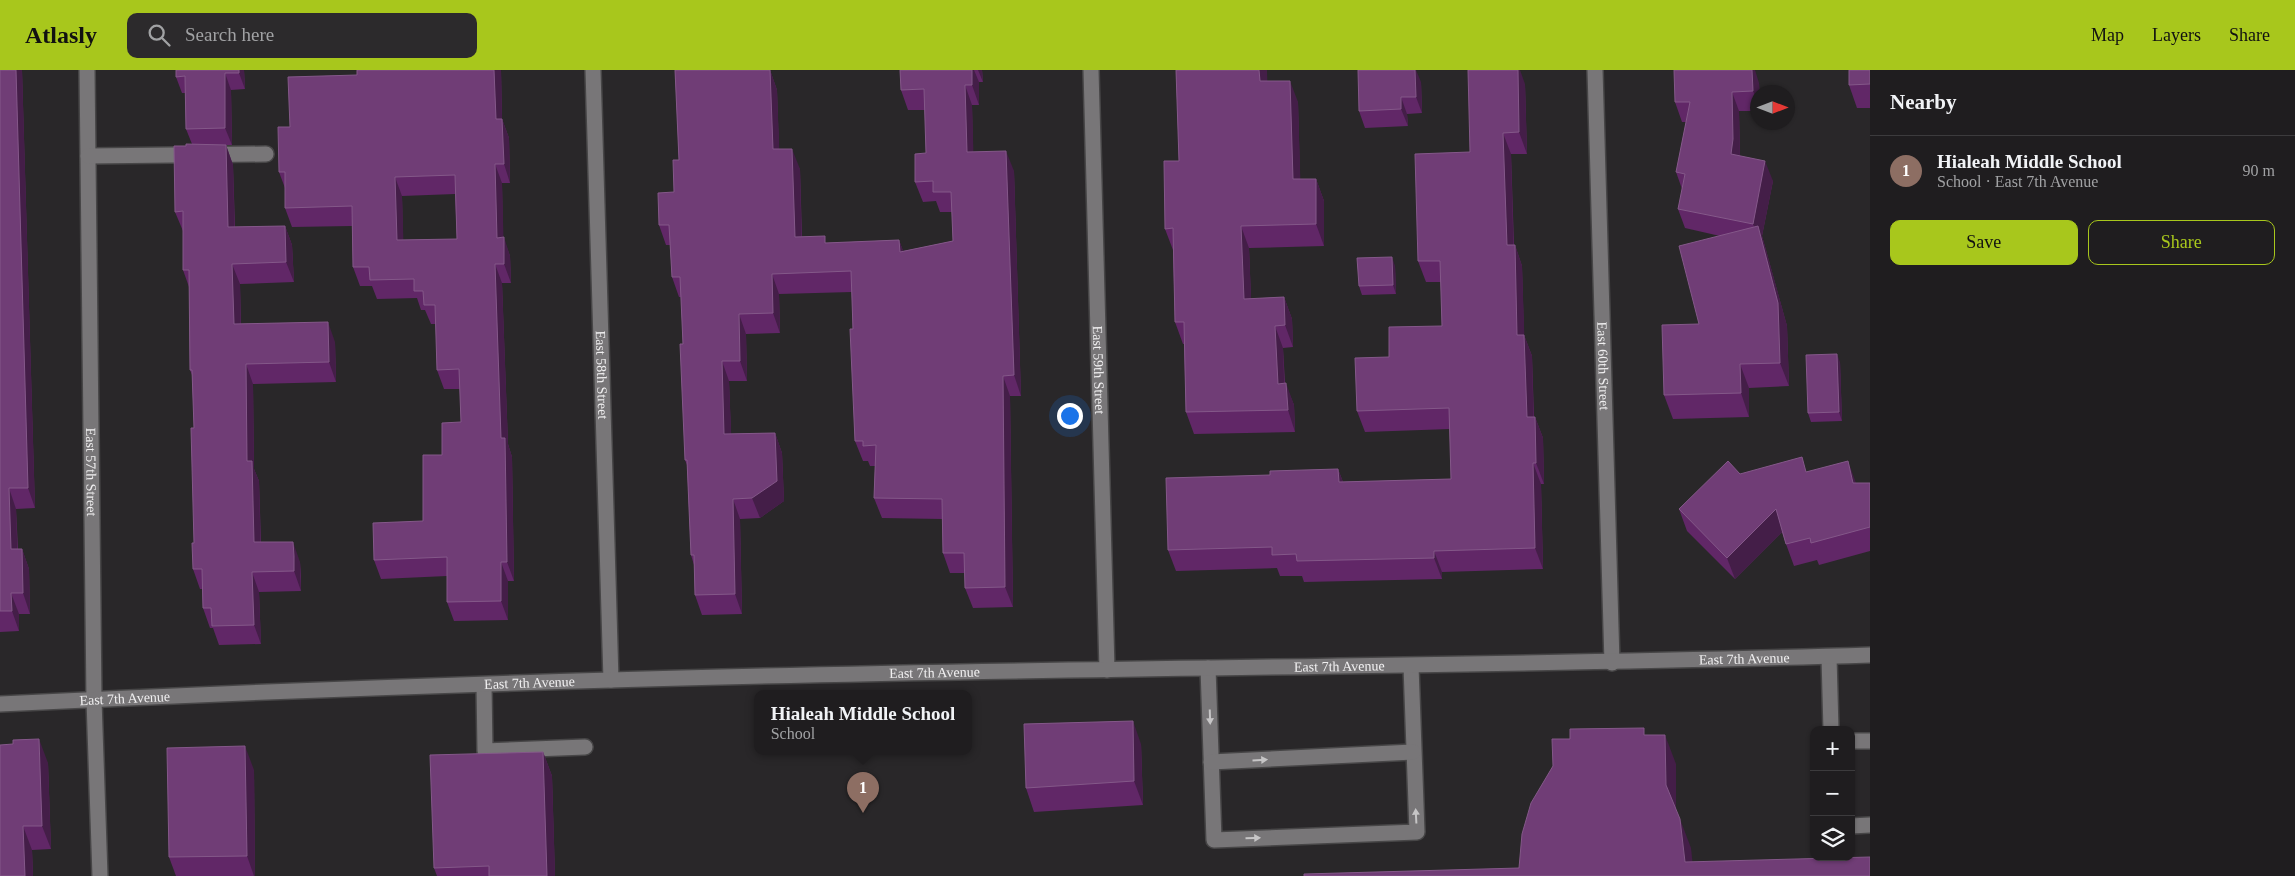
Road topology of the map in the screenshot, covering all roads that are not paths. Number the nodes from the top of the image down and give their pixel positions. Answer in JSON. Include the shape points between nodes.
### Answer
{"nodes":[{"id":1,"x":87,"y":70,"type":"edge"},
{"id":2,"x":593,"y":70,"type":"edge"},
{"id":3,"x":1091,"y":70,"type":"edge"},
{"id":4,"x":1595,"y":70,"type":"edge"},
{"id":5,"x":266,"y":154,"type":"dead end"},
{"id":6,"x":88,"y":156,"type":"junction"},
{"id":7,"x":1870,"y":655,"type":"edge"},
{"id":8,"x":1829,"y":656,"type":"junction"},
{"id":9,"x":1612,"y":663,"type":"junction"},
{"id":10,"x":1411,"y":666,"type":"junction"},
{"id":11,"x":1208,"y":668,"type":"junction"},
{"id":12,"x":1107,"y":670,"type":"junction"},
{"id":13,"x":611,"y":680,"type":"junction"},
{"id":14,"x":484,"y":685,"type":"junction"},
{"id":15,"x":94,"y":700,"type":"junction"},
{"id":16,"x":0,"y":704,"type":"edge"},
{"id":17,"x":1831,"y":726,"type":"edge"},
{"id":18,"x":1855,"y":741,"type":"edge"},
{"id":19,"x":1870,"y":741,"type":"edge"},
{"id":20,"x":585,"y":747,"type":"dead end"},
{"id":21,"x":1413,"y":752,"type":"junction"},
{"id":22,"x":1211,"y":762,"type":"junction"},
{"id":23,"x":1855,"y":826,"type":"edge"},
{"id":24,"x":1870,"y":826,"type":"edge"},
{"id":25,"x":100,"y":876,"type":"edge"}],
"edges":[{"from":1,"to":6,"type":"street","name":"East 57th Street"},
{"from":2,"to":13,"type":"street","name":"East 58th Street"},
{"from":3,"to":12,"type":"street","name":"East 59th Street"},
{"from":4,"to":9,"type":"street","name":"East 60th Street"},
{"from":5,"to":6,"type":"street"},
{"from":6,"to":15,"type":"street","name":"East 57th Street"},
{"from":7,"to":8,"type":"street","name":"East 7th Avenue"},
{"from":8,"to":9,"type":"street","name":"East 7th Avenue"},
{"from":8,"to":17,"type":"street"},
{"from":9,"to":10,"type":"street","name":"East 7th Avenue"},
{"from":10,"to":11,"type":"street","name":"East 7th Avenue"},
{"from":10,"to":21,"type":"street"},
{"from":11,"to":12,"type":"street","name":"East 7th Avenue"},
{"from":11,"to":22,"type":"street","one_way":true},
{"from":12,"to":13,"type":"street","name":"East 7th Avenue"},
{"from":13,"to":14,"type":"street","name":"East 7th Avenue"},
{"from":14,"to":15,"type":"street","name":"East 7th Avenue"},
{"from":14,"to":20,"type":"street","via":[[486,751]]},
{"from":15,"to":16,"type":"street","name":"East 7th Avenue"},
{"from":15,"to":25,"type":"street","name":"East 57th Street"},
{"from":18,"to":19,"type":"street"},
{"from":22,"to":21,"type":"street","one_way":true},
{"from":22,"to":21,"type":"street","one_way":true,"via":[[1214,840],[1417,832]]},
{"from":23,"to":24,"type":"street"}]}
